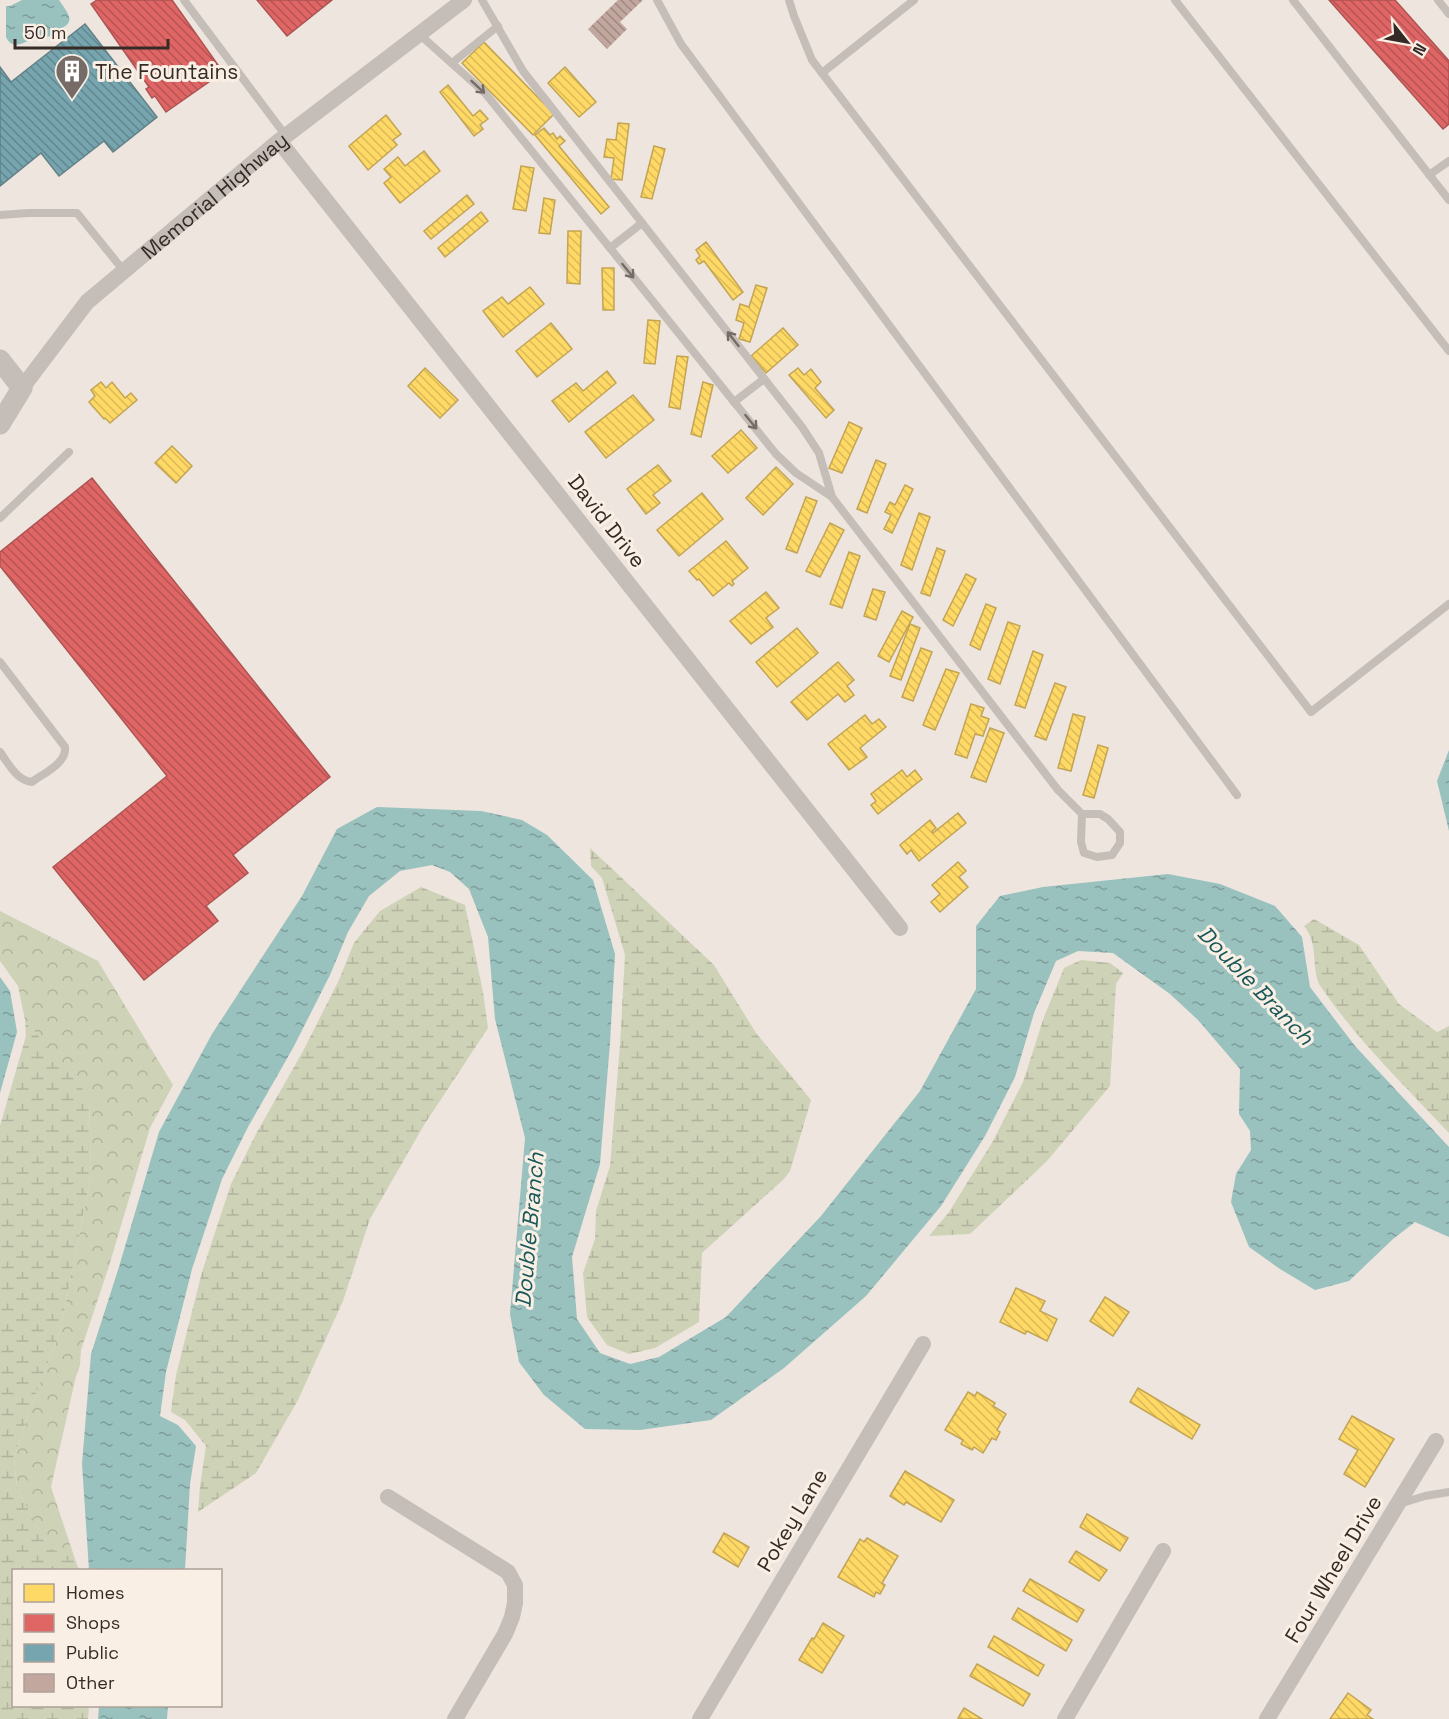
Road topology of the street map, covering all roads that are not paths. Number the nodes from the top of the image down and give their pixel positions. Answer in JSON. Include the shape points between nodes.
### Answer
{"nodes":[{"id":1,"x":184,"y":0,"type":"edge"},
{"id":2,"x":464,"y":0,"type":"edge"},
{"id":3,"x":483,"y":0,"type":"edge"},
{"id":4,"x":657,"y":0,"type":"edge"},
{"id":5,"x":789,"y":0,"type":"edge"},
{"id":6,"x":914,"y":0,"type":"edge"},
{"id":7,"x":1175,"y":0,"type":"edge"},
{"id":8,"x":1293,"y":0,"type":"edge"},
{"id":9,"x":1438,"y":0,"type":"edge"},
{"id":10,"x":1449,"y":14,"type":"edge"},
{"id":11,"x":498,"y":26,"type":"junction"},
{"id":12,"x":419,"y":34,"type":"junction"},
{"id":13,"x":452,"y":63,"type":"junction"},
{"id":14,"x":822,"y":73,"type":"junction"},
{"id":15,"x":282,"y":139,"type":"junction"},
{"id":16,"x":1449,"y":161,"type":"edge"},
{"id":17,"x":1430,"y":175,"type":"junction"},
{"id":18,"x":1449,"y":200,"type":"edge"},
{"id":19,"x":0,"y":215,"type":"edge"},
{"id":20,"x":642,"y":223,"type":"junction"},
{"id":21,"x":610,"y":248,"type":"junction"},
{"id":22,"x":124,"y":271,"type":"junction"},
{"id":23,"x":1449,"y":351,"type":"edge"},
{"id":24,"x":0,"y":360,"type":"edge"},
{"id":25,"x":764,"y":379,"type":"junction"},
{"id":26,"x":22,"y":388,"type":"junction"},
{"id":27,"x":734,"y":402,"type":"junction"},
{"id":28,"x":0,"y":424,"type":"edge"},
{"id":29,"x":69,"y":452,"type":"dead end"},
{"id":30,"x":832,"y":497,"type":"junction"},
{"id":31,"x":0,"y":518,"type":"edge"},
{"id":32,"x":1449,"y":604,"type":"edge"},
{"id":33,"x":0,"y":662,"type":"edge"},
{"id":34,"x":0,"y":752,"type":"edge"},
{"id":35,"x":1237,"y":795,"type":"dead end"},
{"id":36,"x":1082,"y":814,"type":"junction"},
{"id":37,"x":900,"y":928,"type":"dead end"},
{"id":38,"x":923,"y":1344,"type":"dead end"},
{"id":39,"x":1436,"y":1442,"type":"dead end"},
{"id":40,"x":1449,"y":1492,"type":"edge"},
{"id":41,"x":388,"y":1497,"type":"dead end"},
{"id":42,"x":1399,"y":1504,"type":"junction"},
{"id":43,"x":1163,"y":1551,"type":"dead end"},
{"id":44,"x":455,"y":1719,"type":"edge"},
{"id":45,"x":700,"y":1719,"type":"edge"},
{"id":46,"x":1065,"y":1719,"type":"edge"},
{"id":47,"x":1268,"y":1719,"type":"edge"}],
"edges":[{"from":1,"to":15,"type":"lane"},
{"from":2,"to":12,"type":"street","name":"Memorial Highway"},
{"from":3,"to":11,"type":"lane"},
{"from":4,"to":35,"type":"lane","via":[[681,44]]},
{"from":5,"to":14,"type":"lane","via":[[812,60]]},
{"from":6,"to":14,"type":"lane"},
{"from":7,"to":23,"type":"lane"},
{"from":8,"to":17,"type":"lane"},
{"from":9,"to":10,"type":"lane"},
{"from":11,"to":13,"type":"lane"},
{"from":11,"to":20,"type":"lane","via":[[523,71]]},
{"from":12,"to":13,"type":"lane"},
{"from":12,"to":15,"type":"street","name":"Memorial Highway"},
{"from":13,"to":21,"type":"lane","one_way":true,"via":[[485,93]]},
{"from":14,"to":32,"type":"lane","via":[[1311,712]]},
{"from":15,"to":22,"type":"street","name":"Memorial Highway"},
{"from":15,"to":37,"type":"street","name":"David Drive"},
{"from":16,"to":17,"type":"lane"},
{"from":17,"to":18,"type":"lane"},
{"from":19,"to":22,"type":"lane","via":[[77,213]]},
{"from":20,"to":21,"type":"lane"},
{"from":25,"to":20,"type":"lane","one_way":true},
{"from":21,"to":27,"type":"lane","one_way":true},
{"from":22,"to":26,"type":"street","name":"Memorial Highway","via":[[87,302]]},
{"from":24,"to":26,"type":"street"},
{"from":25,"to":27,"type":"lane"},
{"from":25,"to":30,"type":"lane","via":[[819,453]]},
{"from":26,"to":28,"type":"street","name":"Memorial Highway"},
{"from":27,"to":30,"type":"lane","one_way":true,"via":[[776,454]]},
{"from":29,"to":31,"type":"lane"},
{"from":30,"to":36,"type":"lane","via":[[1058,790]]},
{"from":33,"to":34,"type":"lane","via":[[66,753],[63,760],[32,782],[18,777]]},
{"from":36,"to":36,"type":"lane","via":[[1100,814],[1119,832],[1120,843],[1112,855],[1096,857],[1084,853]]},
{"from":38,"to":45,"type":"street","name":"Pokey Lane"},
{"from":39,"to":42,"type":"street","name":"Four Wheel Drive"},
{"from":40,"to":42,"type":"lane"},
{"from":41,"to":44,"type":"street","via":[[508,1572],[515,1585],[515,1603],[505,1634]]},
{"from":42,"to":47,"type":"street","name":"Four Wheel Drive"},
{"from":43,"to":46,"type":"street"}]}
